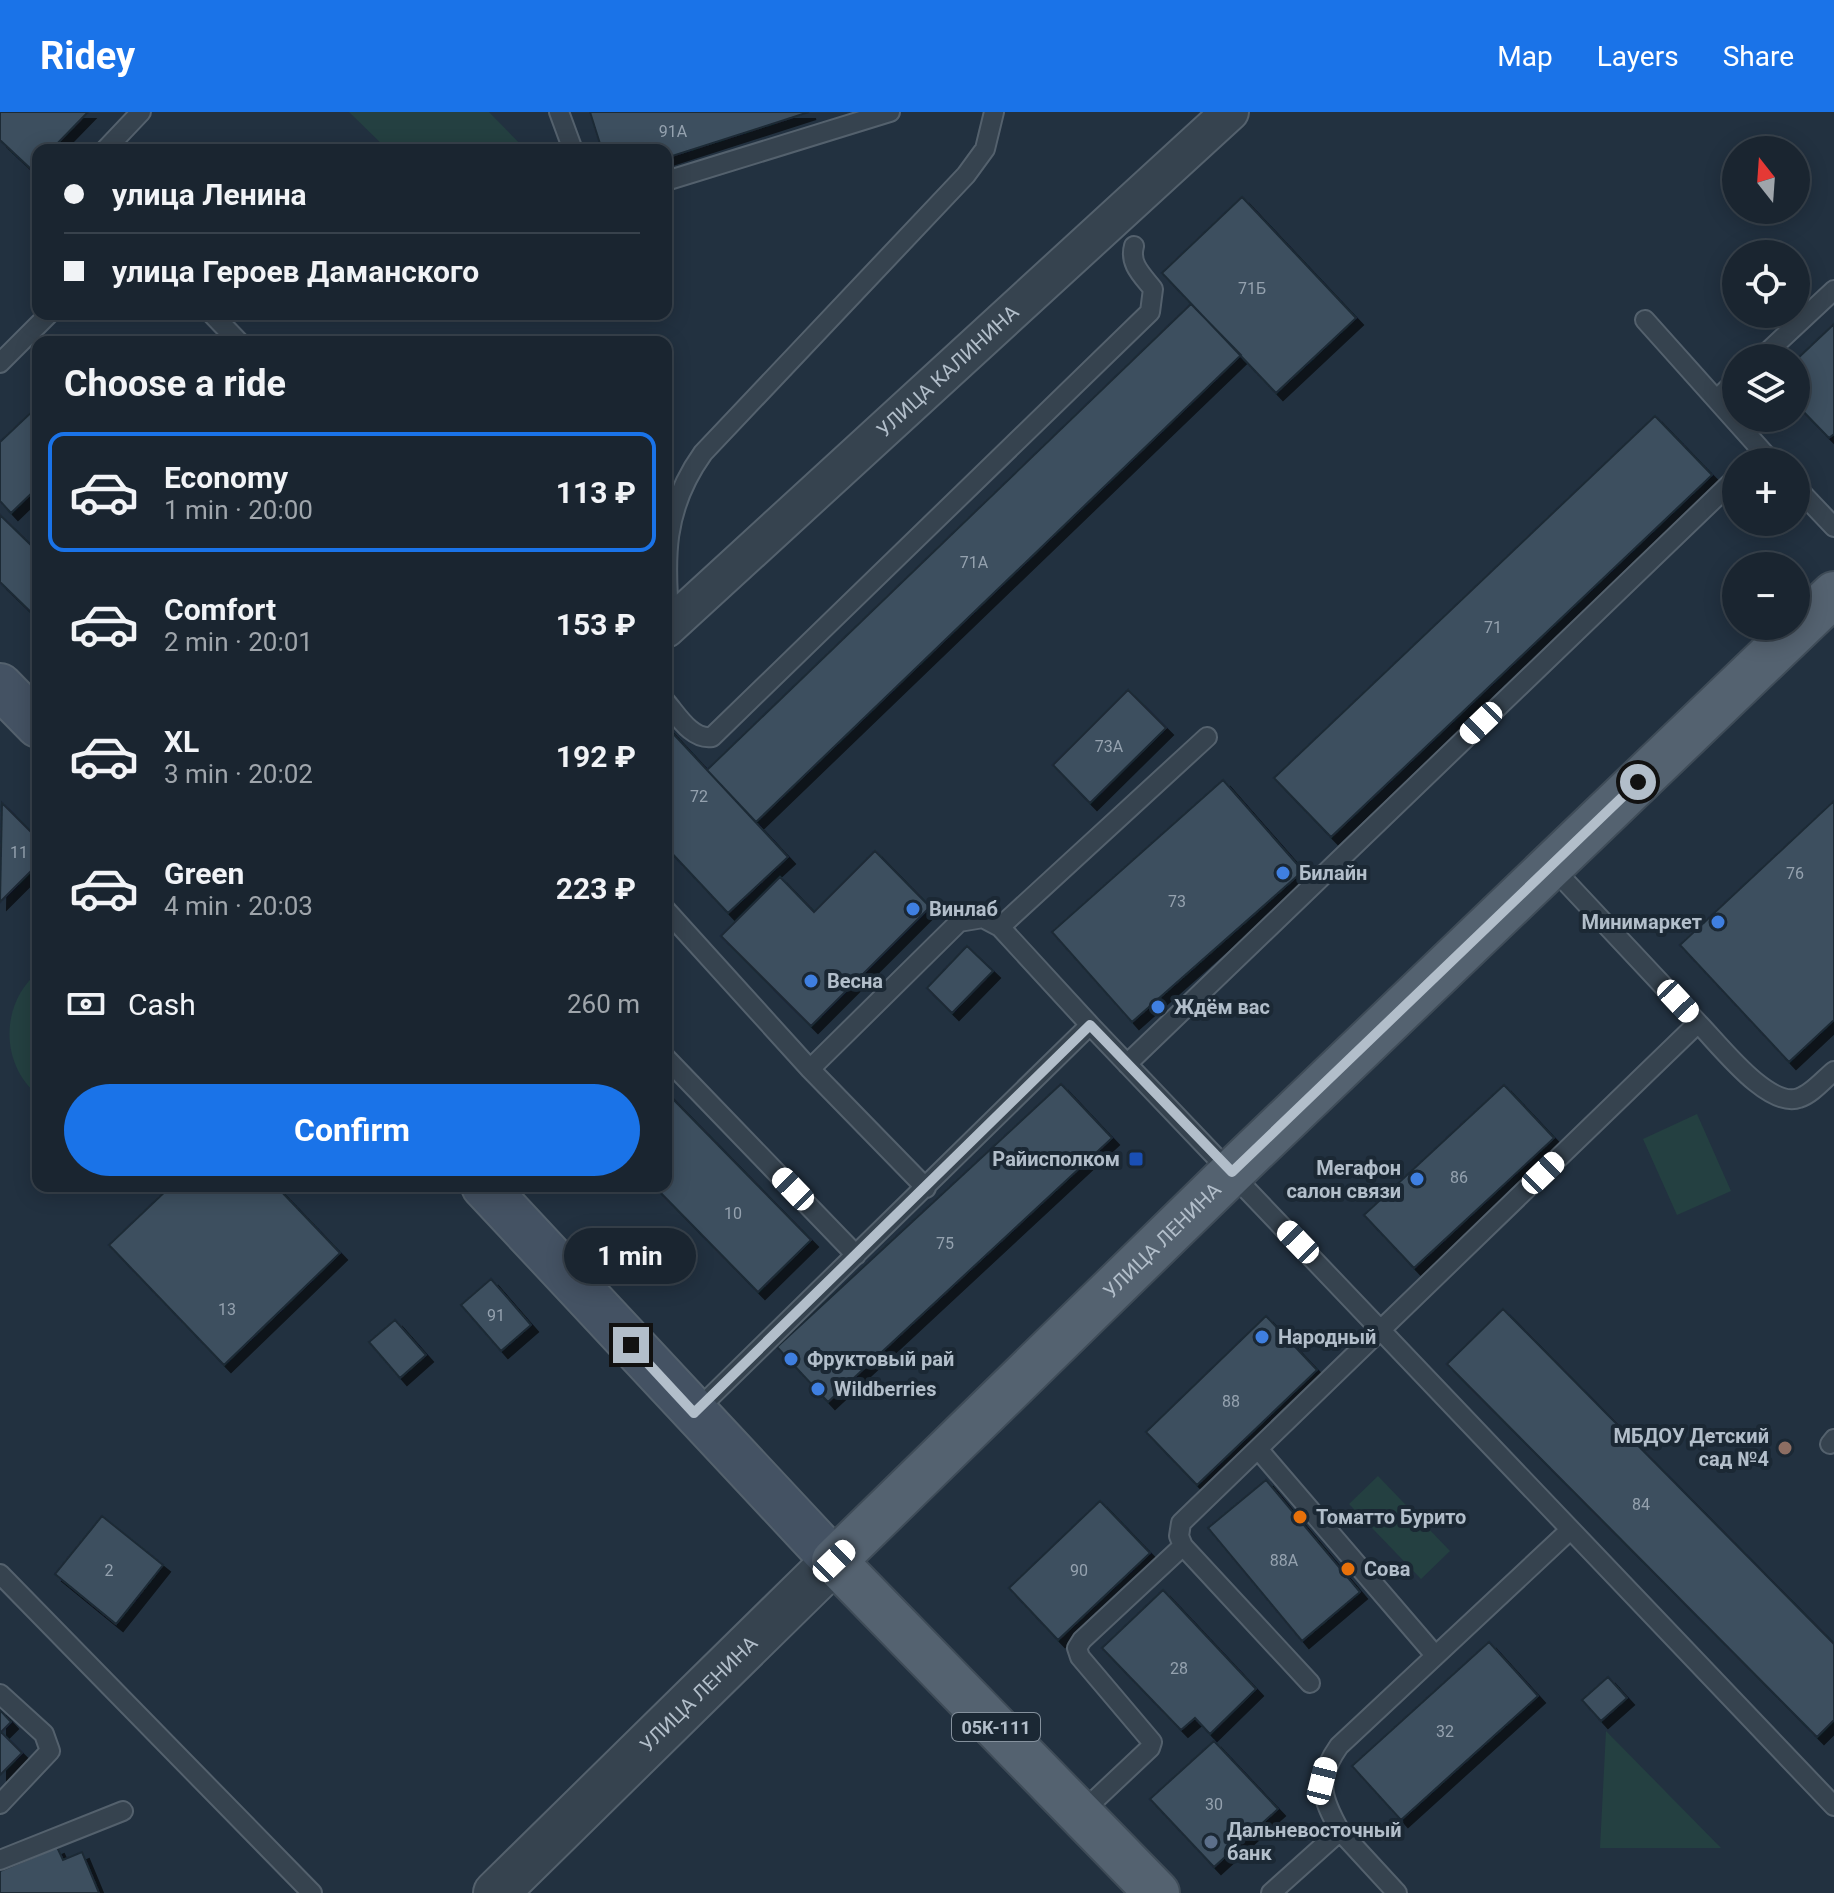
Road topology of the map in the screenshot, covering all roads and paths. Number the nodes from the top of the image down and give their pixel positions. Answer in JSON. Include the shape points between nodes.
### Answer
{"nodes":[{"id":1,"x":141,"y":112,"type":"edge"},
{"id":2,"x":559,"y":112,"type":"edge"},
{"id":3,"x":890,"y":112,"type":"edge"},
{"id":4,"x":994,"y":112,"type":"edge"},
{"id":5,"x":1230,"y":112,"type":"edge"},
{"id":6,"x":111,"y":144,"type":"edge"},
{"id":7,"x":571,"y":144,"type":"edge"},
{"id":8,"x":672,"y":179,"type":"edge"},
{"id":9,"x":1134,"y":246,"type":"dead end"},
{"id":10,"x":1834,"y":290,"type":"edge"},
{"id":11,"x":43,"y":320,"type":"edge"},
{"id":12,"x":218,"y":320,"type":"edge"},
{"id":13,"x":1645,"y":320,"type":"dead end"},
{"id":14,"x":233,"y":336,"type":"edge"},
{"id":15,"x":1776,"y":344,"type":"edge"},
{"id":16,"x":0,"y":363,"type":"edge"},
{"id":17,"x":1722,"y":394,"type":"edge"},
{"id":18,"x":1717,"y":399,"type":"junction"},
{"id":19,"x":1755,"y":448,"type":"edge"},
{"id":20,"x":1722,"y":491,"type":"edge"},
{"id":21,"x":1810,"y":502,"type":"edge"},
{"id":22,"x":672,"y":522,"type":"edge"},
{"id":23,"x":1834,"y":527,"type":"edge"},
{"id":24,"x":1834,"y":594,"type":"edge"},
{"id":25,"x":672,"y":623,"type":"edge"},
{"id":26,"x":672,"y":709,"type":"edge"},
{"id":27,"x":1207,"y":737,"type":"dead end"},
{"id":28,"x":1551,"y":866,"type":"junction"},
{"id":29,"x":672,"y":917,"type":"edge"},
{"id":30,"x":1000,"y":927,"type":"junction"},
{"id":31,"x":1698,"y":1023,"type":"junction"},
{"id":32,"x":1090,"y":1025,"type":"junction"},
{"id":33,"x":672,"y":1064,"type":"edge"},
{"id":34,"x":1127,"y":1064,"type":"junction"},
{"id":35,"x":810,"y":1069,"type":"junction"},
{"id":36,"x":1834,"y":1071,"type":"edge"},
{"id":37,"x":1232,"y":1172,"type":"junction"},
{"id":38,"x":926,"y":1188,"type":"junction"},
{"id":39,"x":490,"y":1192,"type":"edge"},
{"id":40,"x":856,"y":1255,"type":"junction"},
{"id":41,"x":1381,"y":1329,"type":"junction"},
{"id":42,"x":694,"y":1413,"type":"junction"},
{"id":43,"x":1258,"y":1449,"type":"junction"},
{"id":44,"x":1569,"y":1531,"type":"junction"},
{"id":45,"x":1183,"y":1546,"type":"junction"},
{"id":46,"x":834,"y":1561,"type":"junction"},
{"id":47,"x":1,"y":1577,"type":"edge"},
{"id":48,"x":1434,"y":1654,"type":"junction"},
{"id":49,"x":1310,"y":1683,"type":"dead end"},
{"id":50,"x":0,"y":1694,"type":"edge"},
{"id":51,"x":0,"y":1804,"type":"edge"},
{"id":52,"x":1834,"y":1806,"type":"edge"},
{"id":53,"x":123,"y":1811,"type":"dead end"},
{"id":54,"x":1080,"y":1814,"type":"junction"},
{"id":55,"x":1340,"y":1831,"type":"junction"},
{"id":56,"x":0,"y":1860,"type":"edge"},
{"id":57,"x":312,"y":1893,"type":"edge"},
{"id":58,"x":496,"y":1893,"type":"edge"},
{"id":59,"x":1157,"y":1893,"type":"edge"},
{"id":60,"x":1271,"y":1893,"type":"edge"},
{"id":61,"x":1397,"y":1893,"type":"edge"}],
"edges":[{"from":1,"to":6,"type":"lane"},
{"from":2,"to":7,"type":"lane"},
{"from":3,"to":8,"type":"lane"},
{"from":4,"to":22,"type":"lane","via":[[985,149],[966,175],[703,453],[685,479]]},
{"from":5,"to":25,"type":"street","name":"УЛИЦА КАЛИНИНА"},
{"from":9,"to":26,"type":"lane","via":[[1134,265],[1153,289],[1150,312],[712,737],[695,734]]},
{"from":10,"to":15,"type":"lane"},
{"from":11,"to":16,"type":"lane"},
{"from":12,"to":14,"type":"lane"},
{"from":13,"to":18,"type":"lane"},
{"from":17,"to":18,"type":"lane"},
{"from":18,"to":19,"type":"lane"},
{"from":20,"to":34,"type":"lane"},
{"from":21,"to":23,"type":"lane"},
{"from":24,"to":28,"type":"main road","name":"УЛИЦА ЛЕНИНА"},
{"from":27,"to":30,"type":"lane"},
{"from":28,"to":31,"type":"lane"},
{"from":28,"to":37,"type":"main road","name":"УЛИЦА ЛЕНИНА"},
{"from":29,"to":35,"type":"lane"},
{"from":30,"to":32,"type":"lane"},
{"from":30,"to":35,"type":"lane","via":[[983,918],[959,922]]},
{"from":31,"to":36,"type":"lane","via":[[1768,1093],[1786,1100],[1802,1097]]},
{"from":31,"to":41,"type":"lane"},
{"from":32,"to":34,"type":"lane"},
{"from":32,"to":38,"type":"lane"},
{"from":33,"to":40,"type":"lane"},
{"from":34,"to":37,"type":"lane"},
{"from":35,"to":38,"type":"lane"},
{"from":37,"to":41,"type":"lane"},
{"from":37,"to":46,"type":"main road","name":"УЛИЦА ЛЕНИНА"},
{"from":38,"to":40,"type":"lane"},
{"from":39,"to":42,"type":"main road","number":"05К-111"},
{"from":40,"to":42,"type":"lane"},
{"from":41,"to":43,"type":"lane"},
{"from":41,"to":44,"type":"lane"},
{"from":42,"to":46,"type":"main road","number":"05К-111"},
{"from":43,"to":45,"type":"lane","via":[[1181,1523]]},
{"from":43,"to":48,"type":"lane"},
{"from":44,"to":48,"type":"lane"},
{"from":44,"to":52,"type":"lane"},
{"from":45,"to":49,"type":"lane"},
{"from":45,"to":54,"type":"lane","via":[[1077,1648],[1152,1742]]},
{"from":46,"to":54,"type":"main road","number":"05К-111"},
{"from":46,"to":58,"type":"street","name":"УЛИЦА ЛЕНИНА"},
{"from":47,"to":57,"type":"lane"},
{"from":48,"to":55,"type":"lane","via":[[1326,1764],[1325,1805]]},
{"from":50,"to":51,"type":"lane","via":[[44,1734],[50,1751]]},
{"from":53,"to":56,"type":"lane"},
{"from":54,"to":59,"type":"main road","number":"05К-111"},
{"from":55,"to":60,"type":"lane"},
{"from":55,"to":61,"type":"lane"}]}
